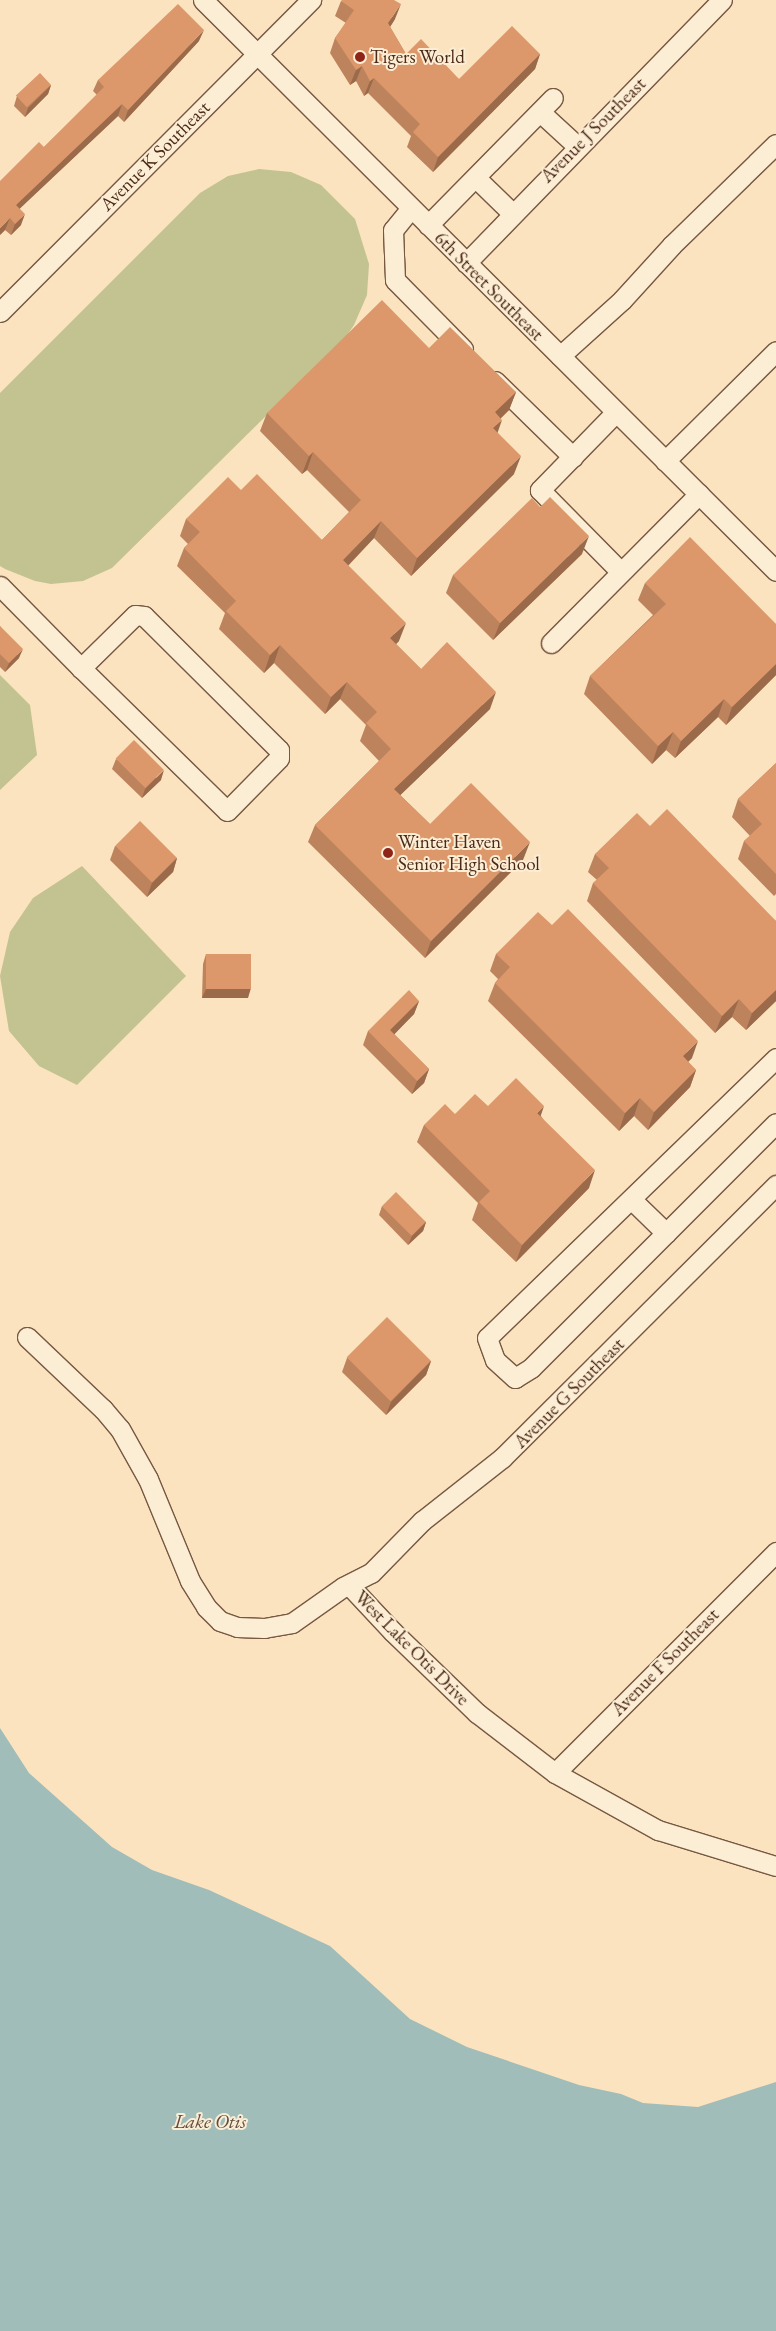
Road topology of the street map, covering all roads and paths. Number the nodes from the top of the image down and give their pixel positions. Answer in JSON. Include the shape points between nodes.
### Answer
{"nodes":[{"id":1,"x":203,"y":0,"type":"edge"},
{"id":2,"x":310,"y":0,"type":"edge"},
{"id":3,"x":722,"y":0,"type":"edge"},
{"id":4,"x":257,"y":54,"type":"junction"},
{"id":5,"x":553,"y":98,"type":"dead end"},
{"id":6,"x":540,"y":112,"type":"junction"},
{"id":7,"x":776,"y":144,"type":"edge"},
{"id":8,"x":577,"y":146,"type":"junction"},
{"id":9,"x":476,"y":178,"type":"junction"},
{"id":10,"x":411,"y":208,"type":"junction"},
{"id":11,"x":512,"y":213,"type":"junction"},
{"id":12,"x":428,"y":225,"type":"junction"},
{"id":13,"x":466,"y":263,"type":"junction"},
{"id":14,"x":0,"y":312,"type":"edge"},
{"id":15,"x":776,"y":351,"type":"edge"},
{"id":16,"x":560,"y":356,"type":"junction"},
{"id":17,"x":616,"y":412,"type":"junction"},
{"id":18,"x":573,"y":457,"type":"junction"},
{"id":19,"x":665,"y":461,"type":"junction"},
{"id":20,"x":699,"y":494,"type":"junction"},
{"id":21,"x":776,"y":571,"type":"edge"},
{"id":22,"x":621,"y":572,"type":"junction"},
{"id":23,"x":0,"y":586,"type":"edge"},
{"id":24,"x":550,"y":644,"type":"dead end"},
{"id":25,"x":81,"y":668,"type":"junction"},
{"id":26,"x":776,"y":1058,"type":"edge"},
{"id":27,"x":776,"y":1123,"type":"edge"},
{"id":28,"x":776,"y":1185,"type":"edge"},
{"id":29,"x":631,"y":1199,"type":"junction"},
{"id":30,"x":666,"y":1233,"type":"junction"},
{"id":31,"x":27,"y":1337,"type":"dead end"},
{"id":32,"x":776,"y":1552,"type":"edge"},
{"id":33,"x":349,"y":1585,"type":"junction"},
{"id":34,"x":555,"y":1773,"type":"junction"},
{"id":35,"x":776,"y":1866,"type":"edge"}],
"edges":[{"from":1,"to":4,"type":"street","name":"6th Street Southeast"},
{"from":2,"to":4,"type":"street","name":"Avenue K Southeast"},
{"from":3,"to":8,"type":"street","name":"Avenue J Southeast"},
{"from":4,"to":10,"type":"street","name":"6th Street Southeast"},
{"from":4,"to":14,"type":"street","name":"Avenue K Southeast"},
{"from":5,"to":6,"type":"street"},
{"from":6,"to":8,"type":"street"},
{"from":6,"to":9,"type":"street"},
{"from":7,"to":16,"type":"street","via":[[672,245],[622,300]]},
{"from":8,"to":11,"type":"street","name":"Avenue J Southeast"},
{"from":9,"to":11,"type":"street"},
{"from":9,"to":12,"type":"street"},
{"from":10,"to":12,"type":"street","name":"6th Street Southeast"},
{"from":10,"to":18,"type":"street","via":[[393,230],[395,280]]},
{"from":11,"to":13,"type":"street","name":"Avenue J Southeast"},
{"from":12,"to":13,"type":"street","name":"6th Street Southeast"},
{"from":13,"to":16,"type":"street","name":"6th Street Southeast"},
{"from":15,"to":19,"type":"street"},
{"from":16,"to":17,"type":"street","name":"6th Street Southeast"},
{"from":17,"to":18,"type":"street"},
{"from":17,"to":19,"type":"street","name":"6th Street Southeast"},
{"from":18,"to":22,"type":"street","via":[[540,490]]},
{"from":19,"to":20,"type":"street","name":"6th Street Southeast"},
{"from":20,"to":21,"type":"street","name":"6th Street Southeast"},
{"from":20,"to":22,"type":"street"},
{"from":22,"to":24,"type":"street"},
{"from":23,"to":25,"type":"street"},
{"from":25,"to":25,"type":"street","via":[[228,811],[279,758],[279,750],[144,616],[135,614]]},
{"from":26,"to":29,"type":"street"},
{"from":27,"to":30,"type":"street"},
{"from":28,"to":33,"type":"street","name":"Avenue G Southeast","via":[[502,1458],[422,1521],[371,1573]]},
{"from":29,"to":30,"type":"street"},
{"from":29,"to":30,"type":"street","via":[[487,1338],[495,1360],[509,1375],[515,1378],[531,1368]]},
{"from":31,"to":33,"type":"street","name":"West Lake Otis Drive","via":[[104,1409],[120,1430],[148,1479],[190,1581],[206,1607],[220,1621],[237,1627],[264,1628],[292,1623]]},
{"from":32,"to":34,"type":"street","name":"Avenue F Southeast"},
{"from":33,"to":34,"type":"street","name":"West Lake Otis Drive","via":[[477,1713]]},
{"from":34,"to":35,"type":"street","name":"West Lake Otis Drive","via":[[658,1830]]}]}
